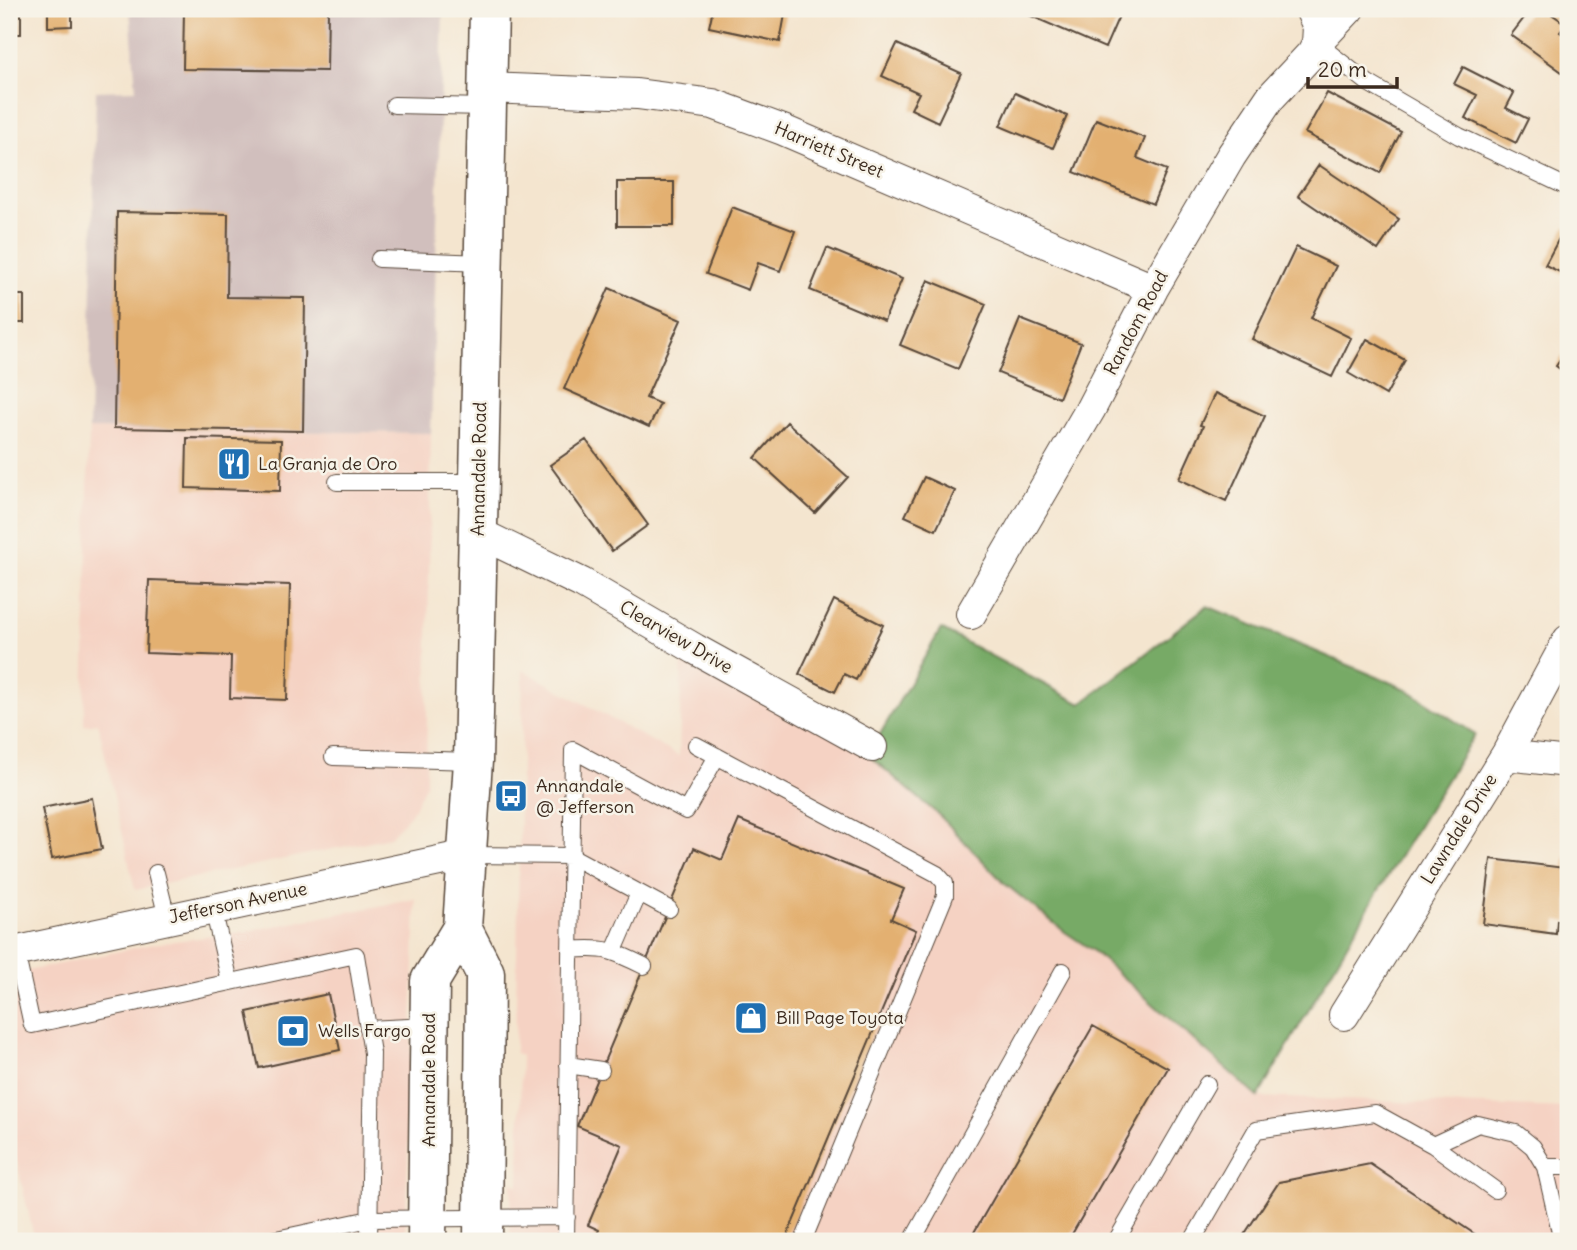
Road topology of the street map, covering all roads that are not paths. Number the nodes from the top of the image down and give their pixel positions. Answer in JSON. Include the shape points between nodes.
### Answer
{"nodes":[{"id":1,"x":489,"y":9,"type":"edge"},
{"id":2,"x":1310,"y":9,"type":"edge"},
{"id":3,"x":1349,"y":9,"type":"edge"},
{"id":4,"x":1317,"y":43,"type":"junction"},
{"id":5,"x":486,"y":98,"type":"junction"},
{"id":6,"x":394,"y":105,"type":"dead end"},
{"id":7,"x":1567,"y":187,"type":"edge"},
{"id":8,"x":379,"y":259,"type":"dead end"},
{"id":9,"x":483,"y":263,"type":"junction"},
{"id":10,"x":1153,"y":289,"type":"junction"},
{"id":11,"x":337,"y":482,"type":"dead end"},
{"id":12,"x":478,"y":482,"type":"junction"},
{"id":13,"x":477,"y":532,"type":"junction"},
{"id":14,"x":971,"y":614,"type":"dead end"},
{"id":15,"x":1568,"y":640,"type":"edge"},
{"id":16,"x":696,"y":746,"type":"dead end"},
{"id":17,"x":872,"y":747,"type":"dead end"},
{"id":18,"x":1506,"y":755,"type":"junction"},
{"id":19,"x":717,"y":756,"type":"junction"},
{"id":20,"x":333,"y":757,"type":"dead end"},
{"id":21,"x":472,"y":761,"type":"junction"},
{"id":22,"x":1568,"y":762,"type":"edge"},
{"id":23,"x":467,"y":855,"type":"junction"},
{"id":24,"x":570,"y":856,"type":"junction"},
{"id":25,"x":156,"y":873,"type":"dead end"},
{"id":26,"x":639,"y":893,"type":"junction"},
{"id":27,"x":213,"y":908,"type":"junction"},
{"id":28,"x":668,"y":909,"type":"dead end"},
{"id":29,"x":167,"y":918,"type":"junction"},
{"id":30,"x":462,"y":928,"type":"junction"},
{"id":31,"x":570,"y":950,"type":"junction"},
{"id":32,"x":614,"y":951,"type":"junction"},
{"id":33,"x":12,"y":952,"type":"edge"},
{"id":34,"x":645,"y":966,"type":"dead end"},
{"id":35,"x":1063,"y":971,"type":"dead end"},
{"id":36,"x":230,"y":982,"type":"junction"},
{"id":37,"x":1345,"y":1016,"type":"dead end"},
{"id":38,"x":428,"y":1026,"type":"junction"},
{"id":39,"x":368,"y":1029,"type":"junction"},
{"id":40,"x":568,"y":1065,"type":"junction"},
{"id":41,"x":601,"y":1070,"type":"dead end"},
{"id":42,"x":1207,"y":1084,"type":"dead end"},
{"id":43,"x":1433,"y":1145,"type":"junction"},
{"id":44,"x":1545,"y":1167,"type":"junction"},
{"id":45,"x":1568,"y":1167,"type":"edge"},
{"id":46,"x":1495,"y":1190,"type":"dead end"},
{"id":47,"x":567,"y":1217,"type":"junction"},
{"id":48,"x":370,"y":1219,"type":"junction"},
{"id":49,"x":484,"y":1229,"type":"edge"},
{"id":50,"x":427,"y":1230,"type":"edge"},
{"id":51,"x":267,"y":1241,"type":"edge"},
{"id":52,"x":369,"y":1241,"type":"edge"},
{"id":53,"x":566,"y":1241,"type":"edge"},
{"id":54,"x":803,"y":1241,"type":"edge"},
{"id":55,"x":912,"y":1241,"type":"edge"},
{"id":56,"x":1116,"y":1241,"type":"edge"},
{"id":57,"x":1192,"y":1241,"type":"edge"},
{"id":58,"x":1562,"y":1241,"type":"edge"}],
"edges":[{"from":1,"to":5,"type":"main road","name":"Annandale Road"},
{"from":2,"to":4,"type":"street","via":[[1318,27]]},
{"from":3,"to":4,"type":"street","name":"Random Road"},
{"from":4,"to":7,"type":"lane","via":[[1368,83],[1459,136]]},
{"from":4,"to":10,"type":"street","name":"Random Road","via":[[1270,98],[1231,156]]},
{"from":5,"to":6,"type":"lane"},
{"from":5,"to":9,"type":"main road","name":"Annandale Road"},
{"from":5,"to":10,"type":"street","name":"Harriett Street","via":[[637,94],[713,104]]},
{"from":8,"to":9,"type":"lane"},
{"from":9,"to":12,"type":"main road","name":"Annandale Road"},
{"from":10,"to":14,"type":"street","name":"Random Road","via":[[1090,410]]},
{"from":11,"to":12,"type":"lane"},
{"from":12,"to":13,"type":"main road","name":"Annandale Road"},
{"from":13,"to":17,"type":"street","name":"Clearview Drive","via":[[582,583]]},
{"from":13,"to":21,"type":"main road","name":"Annandale Road"},
{"from":15,"to":18,"type":"street","name":"Lawndale Drive"},
{"from":16,"to":19,"type":"lane"},
{"from":18,"to":22,"type":"street"},
{"from":18,"to":37,"type":"street","name":"Lawndale Drive"},
{"from":19,"to":24,"type":"lane","via":[[685,811],[573,750]]},
{"from":19,"to":54,"type":"lane","via":[[937,874],[945,883],[945,895]]},
{"from":20,"to":21,"type":"lane"},
{"from":21,"to":23,"type":"main road","name":"Annandale Road"},
{"from":23,"to":24,"type":"lane"},
{"from":23,"to":27,"type":"street","name":"Jefferson Avenue"},
{"from":23,"to":30,"type":"main road","name":"Annandale Road"},
{"from":24,"to":26,"type":"lane"},
{"from":24,"to":31,"type":"lane"},
{"from":25,"to":29,"type":"lane"},
{"from":26,"to":28,"type":"lane"},
{"from":26,"to":32,"type":"lane"},
{"from":27,"to":29,"type":"street","name":"Jefferson Avenue"},
{"from":27,"to":36,"type":"lane"},
{"from":29,"to":33,"type":"street","name":"Jefferson Avenue"},
{"from":30,"to":38,"type":"main road","name":"Annandale Road","via":[[430,981]]},
{"from":30,"to":49,"type":"main road","via":[[485,973]]},
{"from":31,"to":32,"type":"lane"},
{"from":31,"to":40,"type":"lane"},
{"from":32,"to":34,"type":"lane"},
{"from":33,"to":36,"type":"lane","via":[[32,1025]]},
{"from":35,"to":55,"type":"lane"},
{"from":36,"to":39,"type":"lane","via":[[356,954]]},
{"from":38,"to":39,"type":"lane"},
{"from":38,"to":50,"type":"main road","name":"Annandale Road"},
{"from":39,"to":48,"type":"lane","via":[[372,1053]]},
{"from":40,"to":41,"type":"lane"},
{"from":40,"to":47,"type":"lane"},
{"from":42,"to":56,"type":"lane"},
{"from":43,"to":44,"type":"lane","via":[[1478,1125],[1516,1133],[1533,1147]]},
{"from":43,"to":46,"type":"lane"},
{"from":43,"to":57,"type":"lane","via":[[1375,1113],[1256,1130]]},
{"from":44,"to":45,"type":"lane"},
{"from":44,"to":58,"type":"lane"},
{"from":47,"to":49,"type":"lane"},
{"from":47,"to":53,"type":"lane"},
{"from":48,"to":50,"type":"lane"},
{"from":48,"to":51,"type":"lane"},
{"from":48,"to":52,"type":"lane"},
{"from":49,"to":50,"type":"lane"}]}
